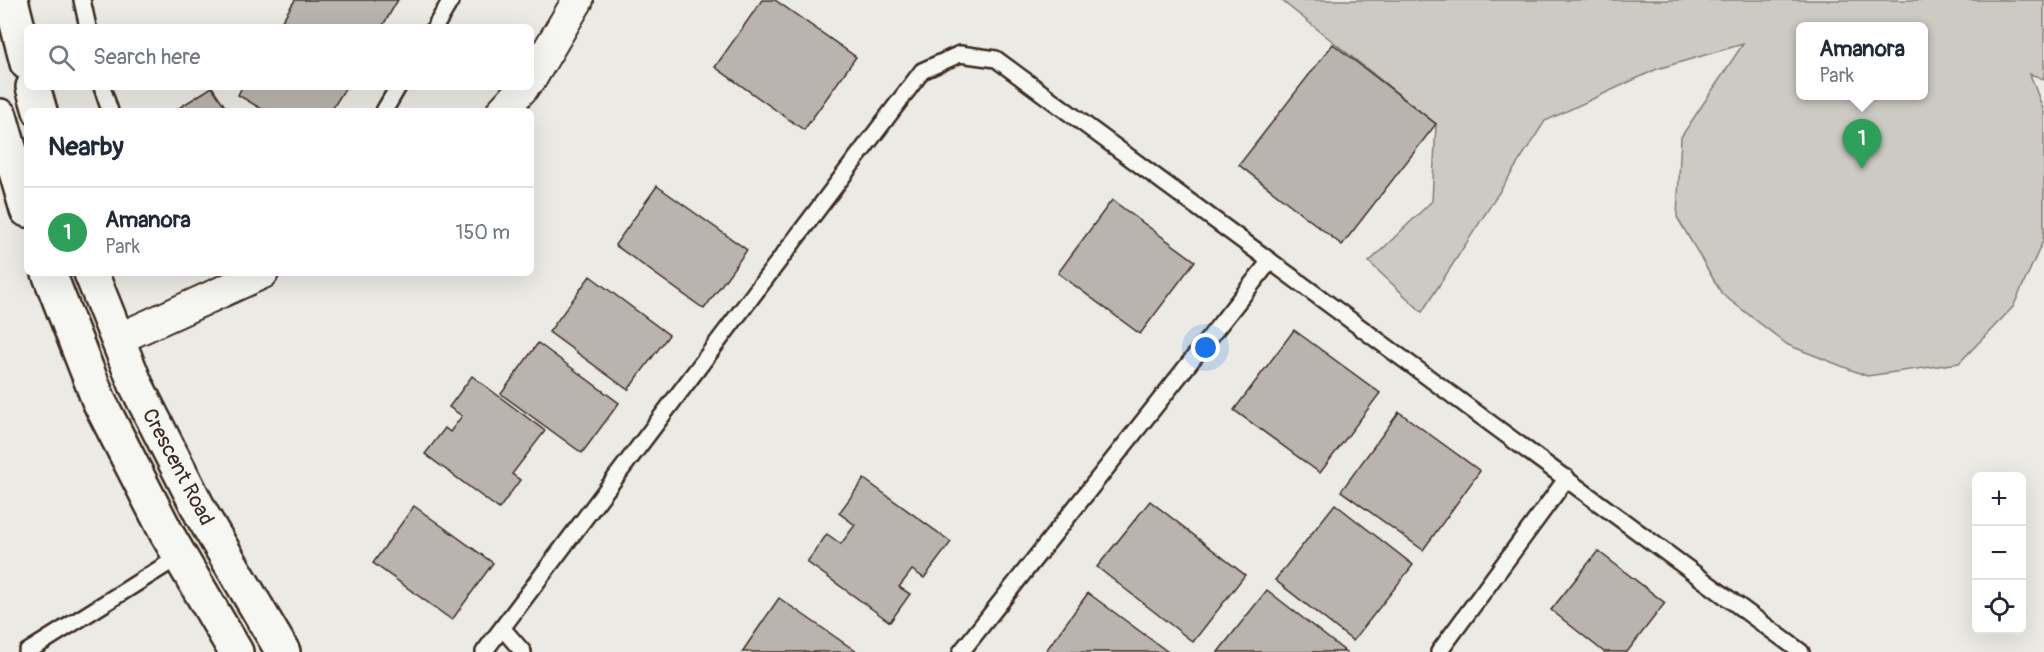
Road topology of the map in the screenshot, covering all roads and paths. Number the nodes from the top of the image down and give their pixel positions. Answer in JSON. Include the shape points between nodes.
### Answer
{"nodes":[{"id":1,"x":11,"y":0,"type":"edge"},
{"id":2,"x":82,"y":0,"type":"edge"},
{"id":3,"x":452,"y":0,"type":"edge"},
{"id":4,"x":578,"y":0,"type":"edge"},
{"id":5,"x":86,"y":24,"type":"edge"},
{"id":6,"x":437,"y":24,"type":"edge"},
{"id":7,"x":24,"y":51,"type":"edge"},
{"id":8,"x":534,"y":74,"type":"edge"},
{"id":9,"x":34,"y":90,"type":"edge"},
{"id":10,"x":103,"y":90,"type":"edge"},
{"id":11,"x":396,"y":90,"type":"edge"},
{"id":12,"x":521,"y":90,"type":"edge"},
{"id":13,"x":38,"y":108,"type":"edge"},
{"id":14,"x":109,"y":108,"type":"edge"},
{"id":15,"x":386,"y":108,"type":"edge"},
{"id":16,"x":505,"y":108,"type":"edge"},
{"id":17,"x":0,"y":116,"type":"edge"},
{"id":18,"x":18,"y":191,"type":"edge"},
{"id":19,"x":1270,"y":261,"type":"junction"},
{"id":20,"x":50,"y":276,"type":"edge"},
{"id":21,"x":93,"y":276,"type":"edge"},
{"id":22,"x":256,"y":276,"type":"edge"},
{"id":23,"x":117,"y":339,"type":"junction"},
{"id":24,"x":1567,"y":478,"type":"junction"},
{"id":25,"x":180,"y":556,"type":"junction"},
{"id":26,"x":503,"y":629,"type":"junction"},
{"id":27,"x":27,"y":652,"type":"edge"},
{"id":28,"x":236,"y":652,"type":"edge"},
{"id":29,"x":283,"y":652,"type":"edge"},
{"id":30,"x":484,"y":652,"type":"edge"},
{"id":31,"x":523,"y":652,"type":"edge"},
{"id":32,"x":961,"y":652,"type":"edge"},
{"id":33,"x":1439,"y":652,"type":"edge"},
{"id":34,"x":1801,"y":652,"type":"edge"}],
"edges":[{"from":1,"to":7,"type":"main road"},
{"from":2,"to":5,"type":"lane"},
{"from":3,"to":6,"type":"lane"},
{"from":4,"to":8,"type":"street"},
{"from":9,"to":13,"type":"main road"},
{"from":10,"to":14,"type":"lane"},
{"from":11,"to":15,"type":"lane"},
{"from":12,"to":16,"type":"street"},
{"from":17,"to":18,"type":"main road"},
{"from":19,"to":24,"type":"lane"},
{"from":19,"to":26,"type":"lane","via":[[996,59],[960,54],[922,71]]},
{"from":19,"to":32,"type":"lane"},
{"from":20,"to":25,"type":"main road","name":"Crescent Road","via":[[99,401]]},
{"from":21,"to":23,"type":"main road","name":"Crescent Road"},
{"from":22,"to":23,"type":"street"},
{"from":23,"to":29,"type":"main road","name":"Crescent Road","via":[[202,515]]},
{"from":24,"to":33,"type":"lane"},
{"from":24,"to":34,"type":"lane"},
{"from":25,"to":27,"type":"lane"},
{"from":25,"to":28,"type":"main road","name":"Crescent Road"},
{"from":26,"to":30,"type":"lane"},
{"from":26,"to":31,"type":"lane"}]}
